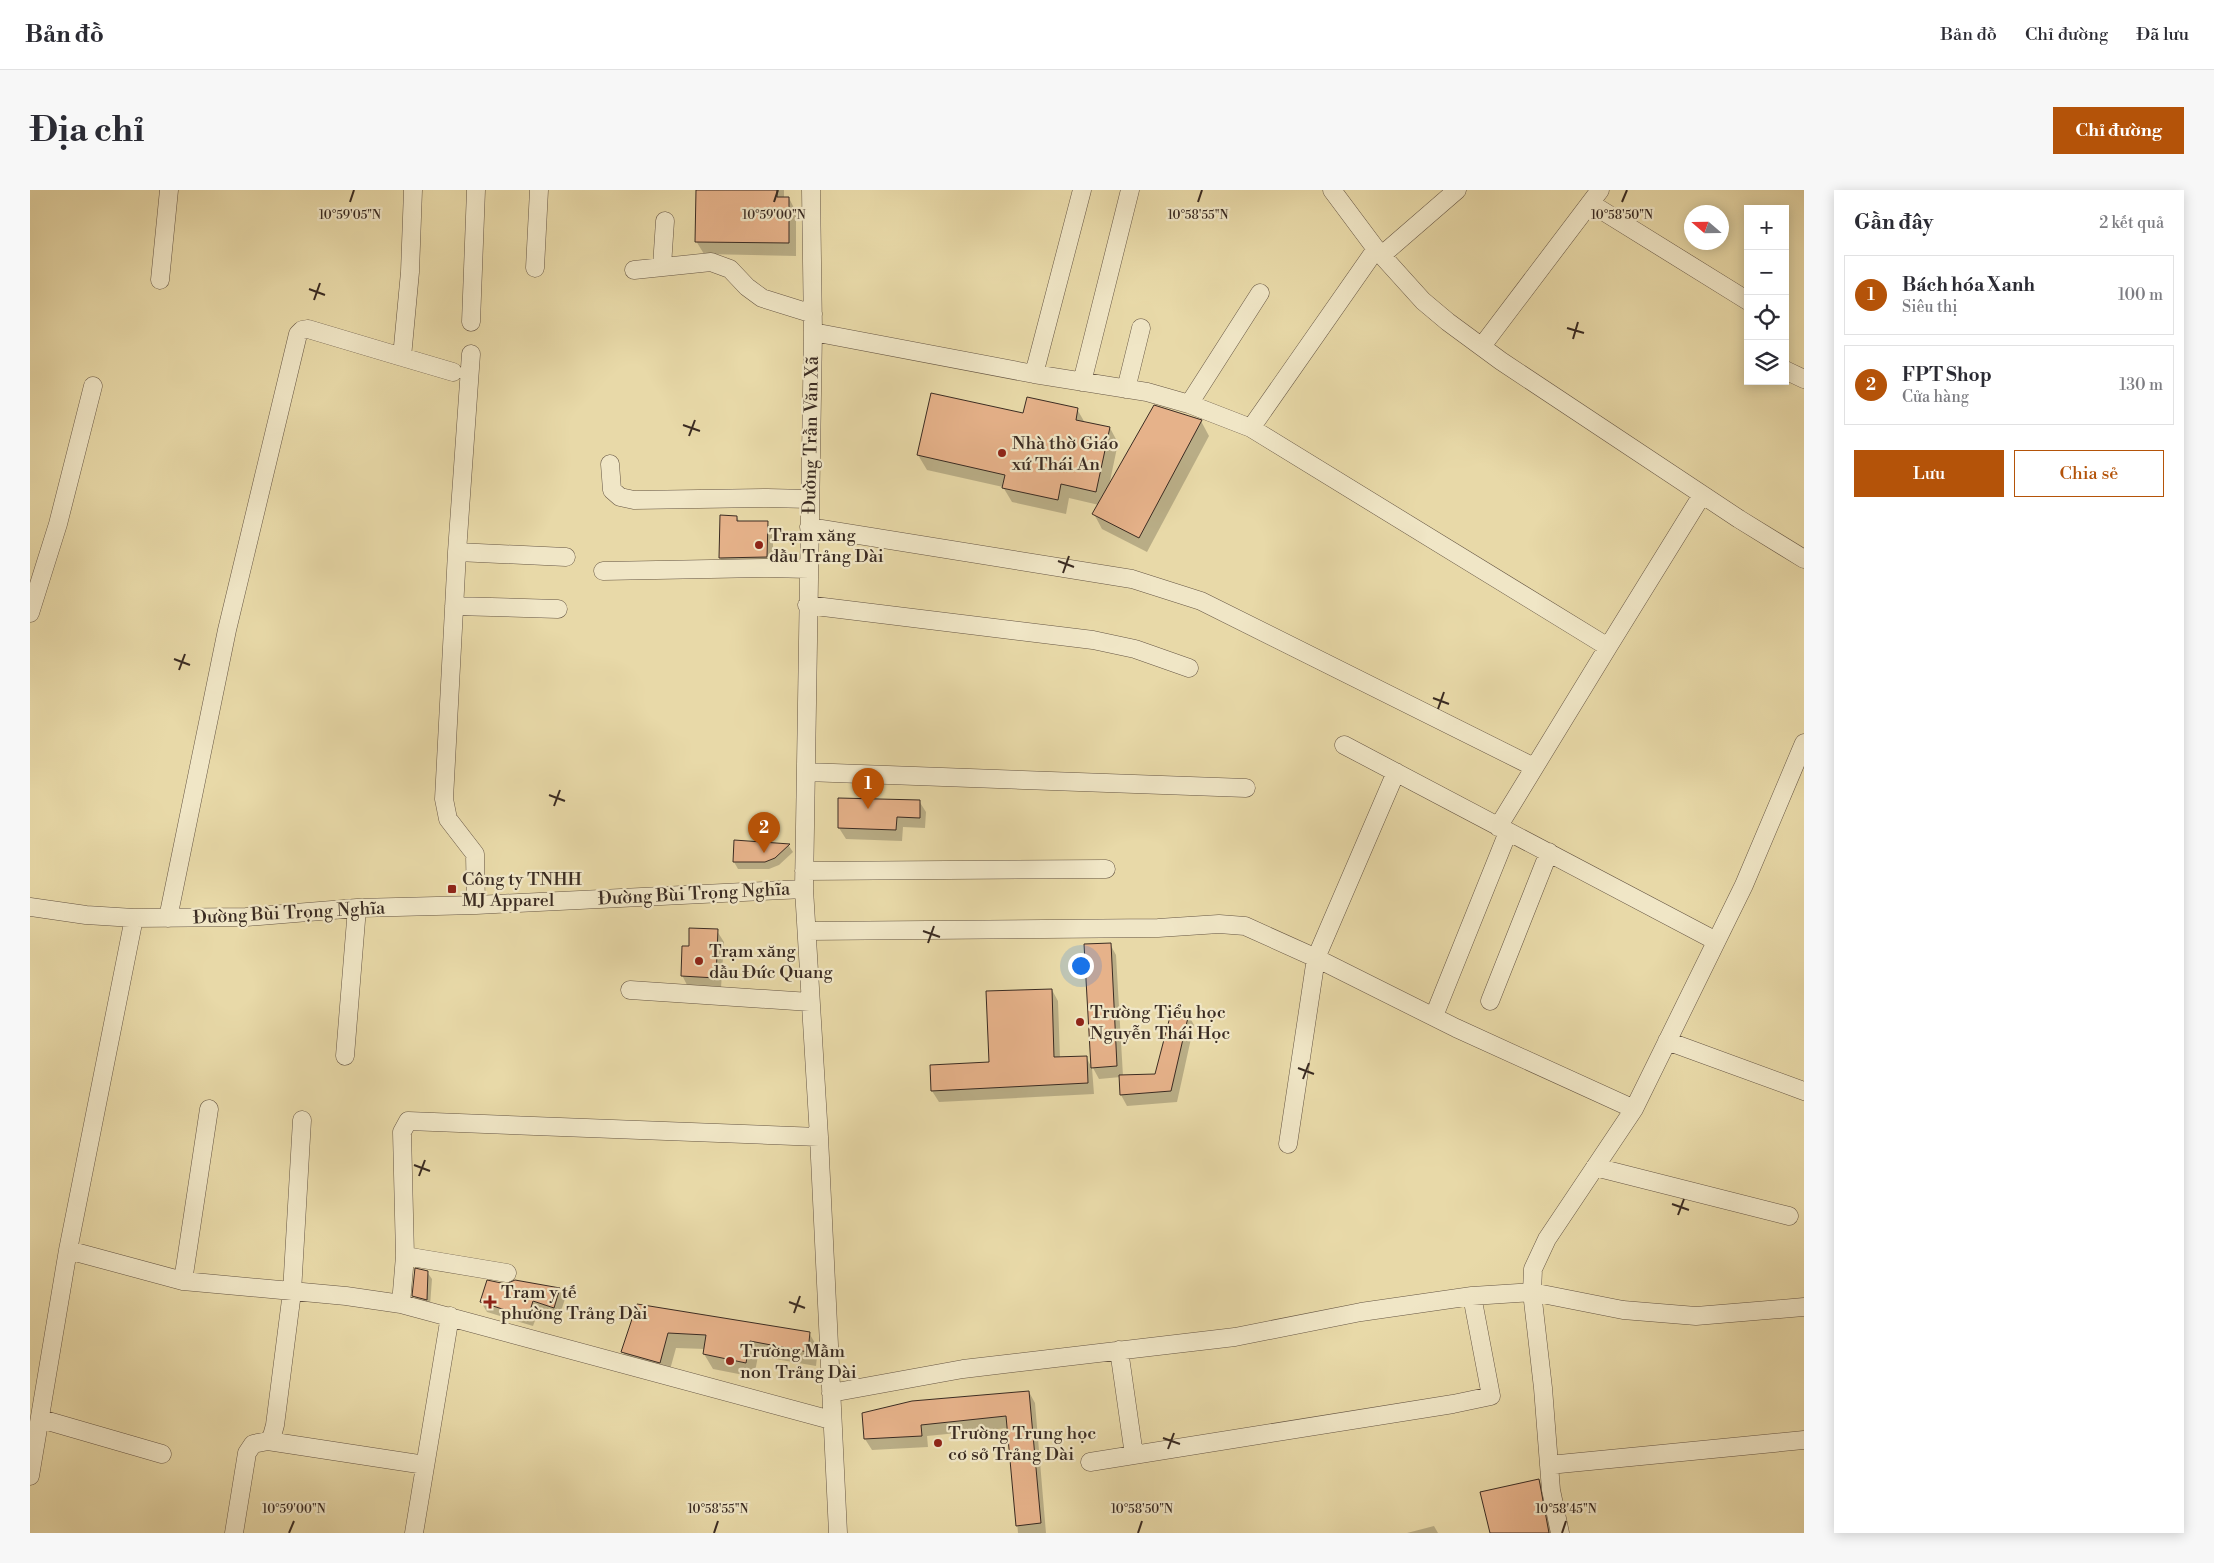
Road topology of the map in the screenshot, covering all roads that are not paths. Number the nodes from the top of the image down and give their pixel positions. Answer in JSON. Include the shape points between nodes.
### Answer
{"nodes":[{"id":1,"x":169,"y":190,"type":"edge"},
{"id":2,"x":413,"y":190,"type":"edge"},
{"id":3,"x":476,"y":190,"type":"edge"},
{"id":4,"x":540,"y":190,"type":"edge"},
{"id":5,"x":811,"y":190,"type":"edge"},
{"id":6,"x":1082,"y":190,"type":"edge"},
{"id":7,"x":1130,"y":190,"type":"edge"},
{"id":8,"x":1332,"y":190,"type":"edge"},
{"id":9,"x":1457,"y":190,"type":"edge"},
{"id":10,"x":1595,"y":197,"type":"edge"},
{"id":11,"x":665,"y":221,"type":"dead end"},
{"id":12,"x":1379,"y":252,"type":"junction"},
{"id":13,"x":662,"y":266,"type":"junction"},
{"id":14,"x":535,"y":268,"type":"dead end"},
{"id":15,"x":634,"y":270,"type":"dead end"},
{"id":16,"x":160,"y":280,"type":"dead end"},
{"id":17,"x":1260,"y":293,"type":"dead end"},
{"id":18,"x":1744,"y":298,"type":"edge"},
{"id":19,"x":470,"y":322,"type":"dead end"},
{"id":20,"x":813,"y":323,"type":"junction"},
{"id":21,"x":1141,"y":328,"type":"dead end"},
{"id":22,"x":1482,"y":346,"type":"junction"},
{"id":23,"x":471,"y":354,"type":"dead end"},
{"id":24,"x":402,"y":357,"type":"junction"},
{"id":25,"x":453,"y":372,"type":"dead end"},
{"id":26,"x":1789,"y":372,"type":"edge"},
{"id":27,"x":1034,"y":374,"type":"junction"},
{"id":28,"x":1804,"y":379,"type":"edge"},
{"id":29,"x":1082,"y":382,"type":"junction"},
{"id":30,"x":93,"y":386,"type":"dead end"},
{"id":31,"x":1126,"y":389,"type":"junction"},
{"id":32,"x":1189,"y":404,"type":"junction"},
{"id":33,"x":1251,"y":428,"type":"junction"},
{"id":34,"x":610,"y":464,"type":"dead end"},
{"id":35,"x":1702,"y":495,"type":"junction"},
{"id":36,"x":809,"y":499,"type":"junction"},
{"id":37,"x":808,"y":527,"type":"junction"},
{"id":38,"x":457,"y":552,"type":"junction"},
{"id":39,"x":566,"y":557,"type":"dead end"},
{"id":40,"x":1804,"y":559,"type":"edge"},
{"id":41,"x":808,"y":569,"type":"junction"},
{"id":42,"x":603,"y":571,"type":"dead end"},
{"id":43,"x":807,"y":605,"type":"junction"},
{"id":44,"x":454,"y":606,"type":"junction"},
{"id":45,"x":558,"y":609,"type":"dead end"},
{"id":46,"x":30,"y":613,"type":"edge"},
{"id":47,"x":1608,"y":647,"type":"junction"},
{"id":48,"x":1189,"y":668,"type":"dead end"},
{"id":49,"x":1344,"y":745,"type":"dead end"},
{"id":50,"x":1803,"y":747,"type":"edge"},
{"id":51,"x":1534,"y":767,"type":"junction"},
{"id":52,"x":806,"y":772,"type":"junction"},
{"id":53,"x":1396,"y":772,"type":"junction"},
{"id":54,"x":1246,"y":788,"type":"dead end"},
{"id":55,"x":1503,"y":830,"type":"junction"},
{"id":56,"x":1549,"y":852,"type":"junction"},
{"id":57,"x":1106,"y":868,"type":"dead end"},
{"id":58,"x":804,"y":871,"type":"junction"},
{"id":59,"x":804,"y":889,"type":"junction"},
{"id":60,"x":476,"y":905,"type":"junction"},
{"id":61,"x":30,"y":907,"type":"edge"},
{"id":62,"x":357,"y":908,"type":"junction"},
{"id":63,"x":134,"y":918,"type":"junction"},
{"id":64,"x":168,"y":918,"type":"junction"},
{"id":65,"x":807,"y":931,"type":"junction"},
{"id":66,"x":1716,"y":942,"type":"junction"},
{"id":67,"x":1316,"y":958,"type":"junction"},
{"id":68,"x":630,"y":990,"type":"dead end"},
{"id":69,"x":1490,"y":1001,"type":"dead end"},
{"id":70,"x":810,"y":1002,"type":"junction"},
{"id":71,"x":1434,"y":1016,"type":"junction"},
{"id":72,"x":1666,"y":1041,"type":"junction"},
{"id":73,"x":345,"y":1056,"type":"dead end"},
{"id":74,"x":1804,"y":1091,"type":"edge"},
{"id":75,"x":209,"y":1109,"type":"dead end"},
{"id":76,"x":1634,"y":1109,"type":"junction"},
{"id":77,"x":302,"y":1120,"type":"dead end"},
{"id":78,"x":819,"y":1137,"type":"junction"},
{"id":79,"x":1288,"y":1144,"type":"dead end"},
{"id":80,"x":1596,"y":1166,"type":"junction"},
{"id":81,"x":1789,"y":1216,"type":"dead end"},
{"id":82,"x":68,"y":1250,"type":"junction"},
{"id":83,"x":405,"y":1256,"type":"junction"},
{"id":84,"x":507,"y":1273,"type":"dead end"},
{"id":85,"x":184,"y":1281,"type":"junction"},
{"id":86,"x":292,"y":1292,"type":"junction"},
{"id":87,"x":1532,"y":1292,"type":"junction"},
{"id":88,"x":1472,"y":1296,"type":"junction"},
{"id":89,"x":400,"y":1304,"type":"junction"},
{"id":90,"x":1804,"y":1307,"type":"edge"},
{"id":91,"x":450,"y":1316,"type":"junction"},
{"id":92,"x":1120,"y":1350,"type":"junction"},
{"id":93,"x":831,"y":1392,"type":"junction"},
{"id":94,"x":41,"y":1419,"type":"junction"},
{"id":95,"x":831,"y":1420,"type":"junction"},
{"id":96,"x":1804,"y":1440,"type":"edge"},
{"id":97,"x":268,"y":1441,"type":"junction"},
{"id":98,"x":162,"y":1454,"type":"dead end"},
{"id":99,"x":1134,"y":1455,"type":"junction"},
{"id":100,"x":1090,"y":1462,"type":"dead end"},
{"id":101,"x":425,"y":1465,"type":"junction"},
{"id":102,"x":1549,"y":1465,"type":"junction"},
{"id":103,"x":30,"y":1476,"type":"edge"},
{"id":104,"x":234,"y":1533,"type":"edge"},
{"id":105,"x":414,"y":1533,"type":"edge"},
{"id":106,"x":838,"y":1533,"type":"edge"},
{"id":107,"x":1560,"y":1533,"type":"edge"}],
"edges":[{"from":1,"to":16,"type":"street"},
{"from":2,"to":24,"type":"street"},
{"from":3,"to":19,"type":"street"},
{"from":4,"to":14,"type":"street"},
{"from":5,"to":20,"type":"street","name":"Đường Trần Văn Xã"},
{"from":6,"to":27,"type":"street"},
{"from":7,"to":29,"type":"street"},
{"from":8,"to":12,"type":"street"},
{"from":9,"to":12,"type":"street"},
{"from":10,"to":18,"type":"street"},
{"from":10,"to":22,"type":"street"},
{"from":11,"to":13,"type":"street"},
{"from":12,"to":22,"type":"street","via":[[1423,301]]},
{"from":12,"to":33,"type":"street"},
{"from":13,"to":15,"type":"street"},
{"from":13,"to":20,"type":"street","via":[[712,262],[730,269],[762,298]]},
{"from":17,"to":32,"type":"street"},
{"from":20,"to":27,"type":"street"},
{"from":20,"to":36,"type":"street","name":"Đường Trần Văn Xã"},
{"from":21,"to":31,"type":"street"},
{"from":22,"to":35,"type":"street"},
{"from":23,"to":38,"type":"street"},
{"from":24,"to":25,"type":"street"},
{"from":24,"to":64,"type":"street","via":[[308,329],[298,334],[227,630]]},
{"from":26,"to":28,"type":"street"},
{"from":27,"to":29,"type":"street"},
{"from":29,"to":31,"type":"street"},
{"from":30,"to":46,"type":"street","via":[[58,524]]},
{"from":31,"to":32,"type":"street"},
{"from":32,"to":33,"type":"street"},
{"from":33,"to":47,"type":"street"},
{"from":34,"to":36,"type":"street","via":[[612,490],[620,497],[634,500]]},
{"from":35,"to":40,"type":"street"},
{"from":35,"to":47,"type":"street"},
{"from":36,"to":37,"type":"street","name":"Đường Trần Văn Xã"},
{"from":37,"to":41,"type":"street","name":"Đường Trần Văn Xã"},
{"from":37,"to":51,"type":"street","via":[[1132,579],[1201,601]]},
{"from":38,"to":39,"type":"street"},
{"from":38,"to":44,"type":"street"},
{"from":41,"to":42,"type":"street"},
{"from":41,"to":43,"type":"street","name":"Đường Trần Văn Xã"},
{"from":43,"to":48,"type":"street","via":[[1099,641],[1135,649]]},
{"from":43,"to":52,"type":"street","name":"Đường Trần Văn Xã"},
{"from":44,"to":45,"type":"street"},
{"from":44,"to":60,"type":"street","via":[[444,799],[448,818],[475,854]]},
{"from":47,"to":51,"type":"street"},
{"from":49,"to":53,"type":"street"},
{"from":50,"to":66,"type":"street","via":[[1744,886]]},
{"from":51,"to":55,"type":"street"},
{"from":52,"to":54,"type":"street"},
{"from":52,"to":58,"type":"street","name":"Đường Trần Văn Xã"},
{"from":53,"to":55,"type":"street"},
{"from":53,"to":67,"type":"street"},
{"from":55,"to":56,"type":"street"},
{"from":55,"to":71,"type":"street"},
{"from":56,"to":66,"type":"street"},
{"from":56,"to":69,"type":"street"},
{"from":57,"to":58,"type":"street"},
{"from":58,"to":59,"type":"street","name":"Đường Trần Văn Xã"},
{"from":59,"to":60,"type":"street","name":"Đường Bùi Trọng Nghĩa"},
{"from":59,"to":65,"type":"street","name":"Đường Bùi Trọng Nghĩa"},
{"from":60,"to":62,"type":"street","name":"Đường Bùi Trọng Nghĩa"},
{"from":61,"to":63,"type":"street","name":"Đường Bùi Trọng Nghĩa"},
{"from":62,"to":64,"type":"street","name":"Đường Bùi Trọng Nghĩa","via":[[246,917]]},
{"from":62,"to":73,"type":"street"},
{"from":63,"to":64,"type":"street","name":"Đường Bùi Trọng Nghĩa"},
{"from":63,"to":82,"type":"street"},
{"from":65,"to":67,"type":"street","via":[[1138,928],[1219,924],[1244,926]]},
{"from":65,"to":70,"type":"street","name":"Đường Bùi Trọng Nghĩa"},
{"from":66,"to":72,"type":"street"},
{"from":67,"to":71,"type":"street"},
{"from":67,"to":79,"type":"street"},
{"from":68,"to":70,"type":"street"},
{"from":70,"to":78,"type":"street","name":"Đường Bùi Trọng Nghĩa"},
{"from":71,"to":76,"type":"street"},
{"from":72,"to":74,"type":"street"},
{"from":72,"to":76,"type":"street"},
{"from":75,"to":85,"type":"street"},
{"from":76,"to":80,"type":"street"},
{"from":77,"to":86,"type":"street"},
{"from":78,"to":83,"type":"street","via":[[408,1121],[402,1132]]},
{"from":78,"to":93,"type":"street","name":"Đường Bùi Trọng Nghĩa"},
{"from":80,"to":81,"type":"street"},
{"from":80,"to":87,"type":"street","via":[[1547,1239],[1533,1269]]},
{"from":82,"to":85,"type":"street"},
{"from":82,"to":94,"type":"street"},
{"from":83,"to":84,"type":"street"},
{"from":83,"to":89,"type":"street"},
{"from":85,"to":86,"type":"street"},
{"from":86,"to":89,"type":"street"},
{"from":86,"to":97,"type":"street","via":[[274,1425]]},
{"from":87,"to":88,"type":"street"},
{"from":87,"to":90,"type":"street","via":[[1622,1310],[1696,1316]]},
{"from":87,"to":102,"type":"street"},
{"from":88,"to":92,"type":"street","via":[[1361,1312],[1235,1337]]},
{"from":88,"to":99,"type":"street","via":[[1491,1396]]},
{"from":89,"to":91,"type":"street"},
{"from":91,"to":95,"type":"street"},
{"from":91,"to":101,"type":"street"},
{"from":92,"to":93,"type":"street","via":[[963,1369]]},
{"from":92,"to":99,"type":"street"},
{"from":93,"to":95,"type":"street","name":"Đường Bùi Trọng Nghĩa"},
{"from":94,"to":98,"type":"street"},
{"from":94,"to":103,"type":"street"},
{"from":95,"to":106,"type":"street","name":"Đường Bùi Trọng Nghĩa"},
{"from":96,"to":102,"type":"street"},
{"from":97,"to":101,"type":"street"},
{"from":97,"to":104,"type":"street","via":[[253,1444],[247,1453]]},
{"from":99,"to":100,"type":"street"},
{"from":101,"to":105,"type":"street"},
{"from":102,"to":107,"type":"street"}]}
